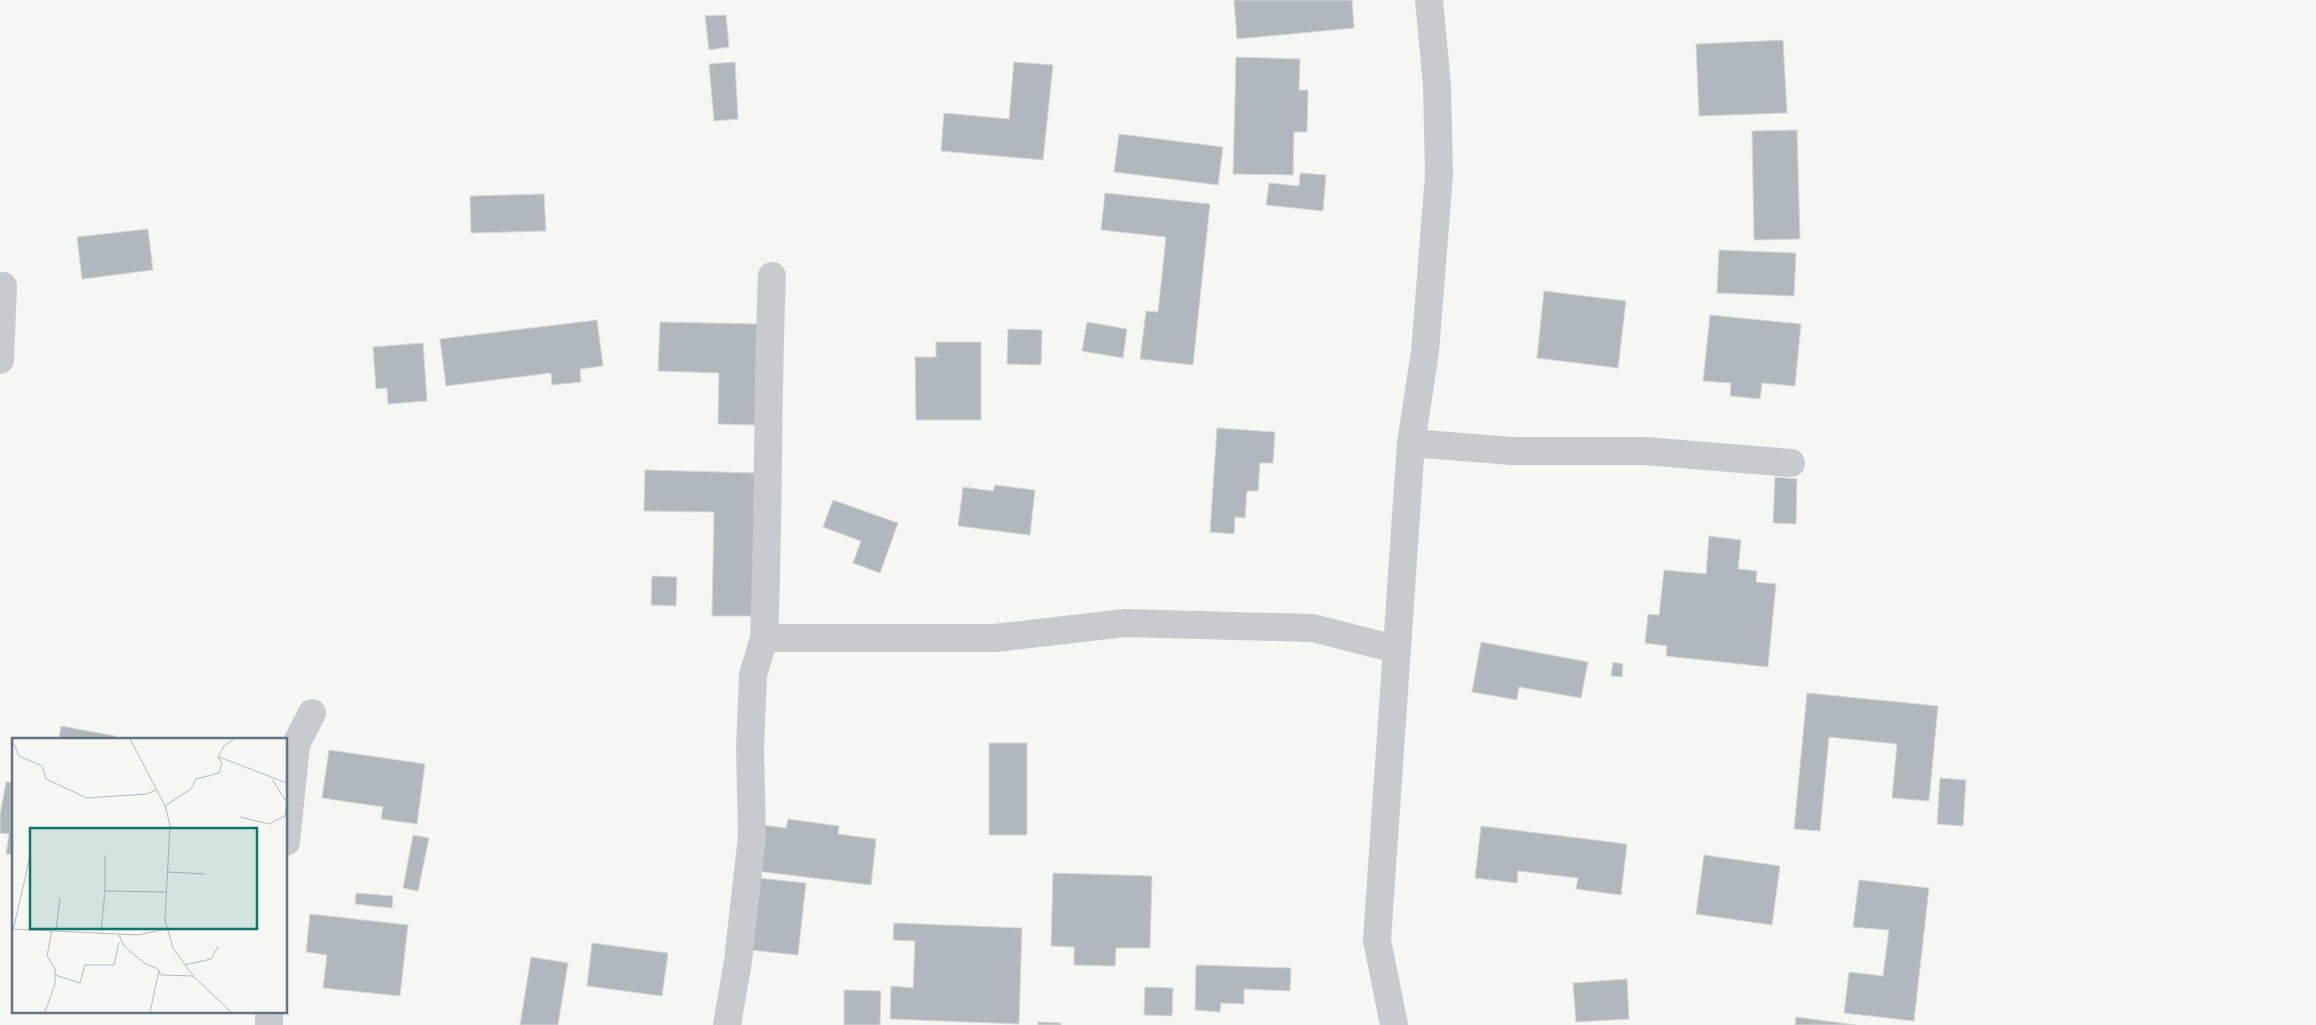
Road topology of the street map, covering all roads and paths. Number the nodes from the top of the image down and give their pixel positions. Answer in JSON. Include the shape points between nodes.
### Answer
{"nodes":[{"id":1,"x":1429,"y":0,"type":"edge"},
{"id":2,"x":772,"y":276,"type":"dead end"},
{"id":3,"x":3,"y":286,"type":"dead end"},
{"id":4,"x":0,"y":360,"type":"edge"},
{"id":5,"x":1410,"y":443,"type":"junction"},
{"id":6,"x":1791,"y":463,"type":"dead end"},
{"id":7,"x":764,"y":638,"type":"junction"},
{"id":8,"x":1395,"y":649,"type":"junction"},
{"id":9,"x":312,"y":713,"type":"dead end"},
{"id":10,"x":288,"y":822,"type":"edge"},
{"id":11,"x":269,"y":1012,"type":"edge"},
{"id":12,"x":269,"y":1025,"type":"edge"},
{"id":13,"x":727,"y":1025,"type":"edge"},
{"id":14,"x":1394,"y":1025,"type":"edge"}],
"edges":[{"from":1,"to":5,"type":"street","via":[[1437,85],[1439,175],[1425,352]]},
{"from":2,"to":7,"type":"street"},
{"from":3,"to":4,"type":"street"},
{"from":5,"to":6,"type":"street","via":[[1512,451],[1645,451]]},
{"from":5,"to":8,"type":"street"},
{"from":7,"to":8,"type":"street","via":[[995,638],[1125,623],[1313,628]]},
{"from":7,"to":13,"type":"street","via":[[753,675],[750,748],[752,836],[738,962]]},
{"from":8,"to":14,"type":"street","via":[[1377,940]]},
{"from":9,"to":10,"type":"street","via":[[296,744]]},
{"from":11,"to":12,"type":"street"}]}
